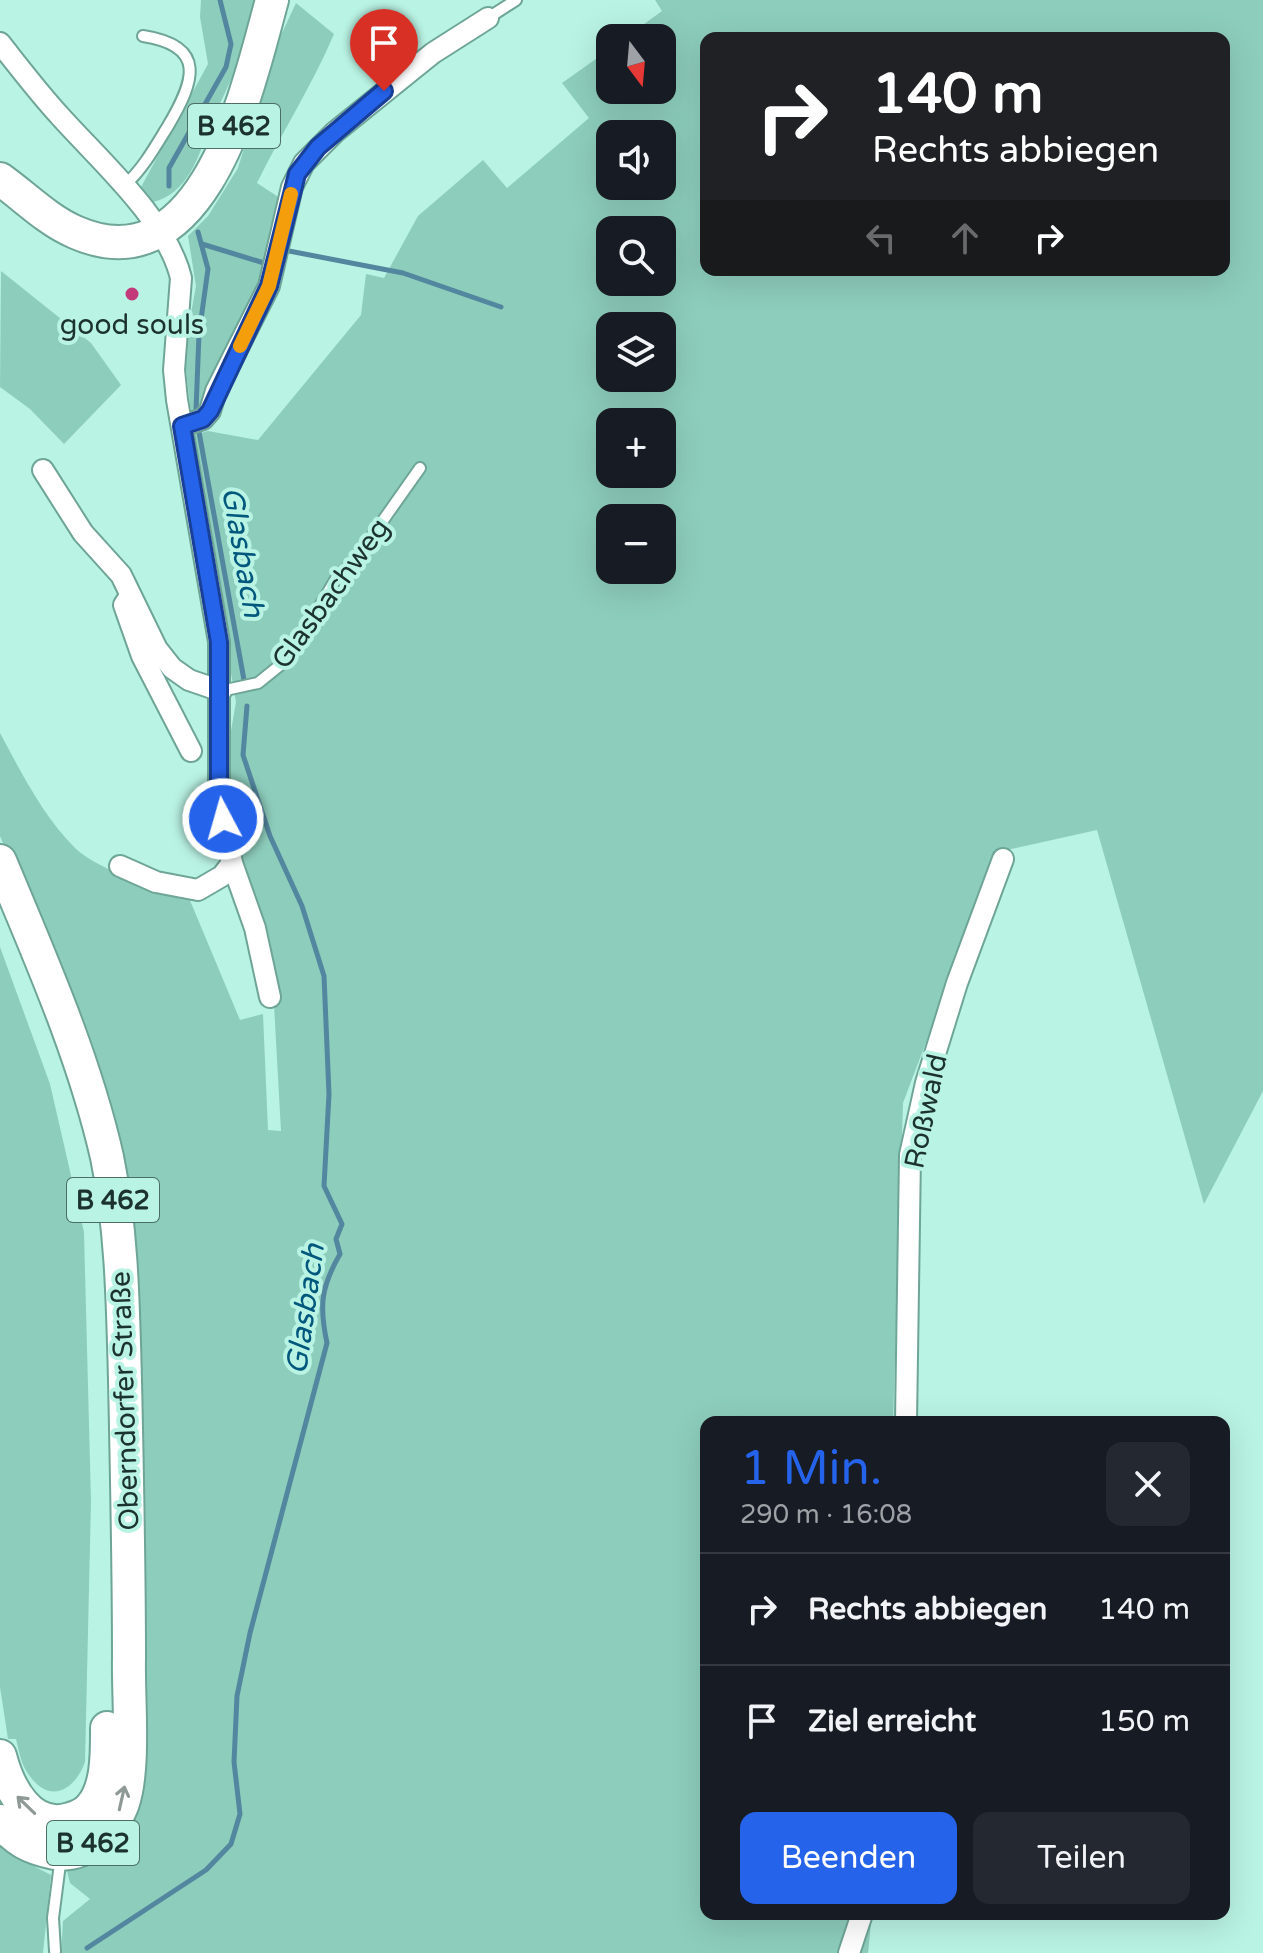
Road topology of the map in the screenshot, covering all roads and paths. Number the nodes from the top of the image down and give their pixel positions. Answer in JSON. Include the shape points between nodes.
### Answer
{"nodes":[{"id":1,"x":272,"y":0,"type":"edge"},
{"id":2,"x":516,"y":0,"type":"edge"},
{"id":3,"x":488,"y":18,"type":"joint"},
{"id":4,"x":143,"y":36,"type":"dead end"},
{"id":5,"x":0,"y":43,"type":"edge"},
{"id":6,"x":0,"y":179,"type":"edge"},
{"id":7,"x":124,"y":186,"type":"junction"},
{"id":8,"x":157,"y":229,"type":"junction"},
{"id":9,"x":182,"y":426,"type":"junction"},
{"id":10,"x":420,"y":468,"type":"dead end"},
{"id":11,"x":43,"y":470,"type":"dead end"},
{"id":12,"x":131,"y":594,"type":"junction"},
{"id":13,"x":221,"y":691,"type":"junction"},
{"id":14,"x":191,"y":751,"type":"dead end"},
{"id":15,"x":1003,"y":859,"type":"dead end"},
{"id":16,"x":0,"y":861,"type":"edge"},
{"id":17,"x":232,"y":863,"type":"junction"},
{"id":18,"x":120,"y":866,"type":"dead end"},
{"id":19,"x":0,"y":913,"type":"edge"},
{"id":20,"x":270,"y":997,"type":"dead end"},
{"id":21,"x":906,"y":1416,"type":"edge"},
{"id":22,"x":0,"y":1756,"type":"edge"},
{"id":23,"x":0,"y":1821,"type":"edge"},
{"id":24,"x":62,"y":1854,"type":"junction"},
{"id":25,"x":860,"y":1920,"type":"edge"},
{"id":26,"x":55,"y":1951,"type":"dead end"},
{"id":27,"x":849,"y":1953,"type":"edge"}],
"edges":[{"from":1,"to":8,"type":"main road","number":"B 462","via":[[233,131],[215,172],[194,200]]},
{"from":2,"to":3,"type":"lane"},
{"from":3,"to":9,"type":"street","via":[[433,53],[304,163],[292,187],[269,286],[210,411]]},
{"from":4,"to":7,"type":"lane","via":[[180,47],[191,79],[153,151]]},
{"from":5,"to":7,"type":"street"},
{"from":6,"to":8,"type":"main road","number":"B 462","via":[[57,222],[86,236],[121,240]]},
{"from":7,"to":8,"type":"street"},
{"from":8,"to":9,"type":"street","via":[[181,278],[174,370]]},
{"from":9,"to":13,"type":"street","via":[[219,642]]},
{"from":10,"to":13,"type":"lane","name":"Glasbachweg","via":[[353,563],[337,577],[289,658],[258,683]]},
{"from":11,"to":12,"type":"street"},
{"from":12,"to":13,"type":"street","via":[[172,668]]},
{"from":12,"to":14,"type":"street","via":[[124,605],[142,656]]},
{"from":13,"to":17,"type":"street","via":[[219,797]]},
{"from":15,"to":21,"type":"street","name":"Roßwald","via":[[957,983],[910,1155]]},
{"from":24,"to":16,"type":"main road","name":"Oberndorfer Straße","number":"B 462","one_way":true,"via":[[95,1843],[117,1817],[124,1799],[129,1557],[121,1279],[106,1156],[77,1055]]},
{"from":17,"to":18,"type":"street","via":[[198,890],[156,882]]},
{"from":17,"to":20,"type":"street","via":[[255,928]]},
{"from":19,"to":22,"type":"main road","name":"Oberndorfer Straße","number":"B 462","one_way":true,"via":[[44,1020],[87,1162],[104,1303],[108,1520],[107,1751],[98,1796],[82,1815],[57,1823],[39,1817],[10,1787]]},
{"from":23,"to":24,"type":"main road","number":"B 462","via":[[19,1842]]},
{"from":24,"to":26,"type":"lane","via":[[53,1918]]},
{"from":25,"to":27,"type":"street"}]}
